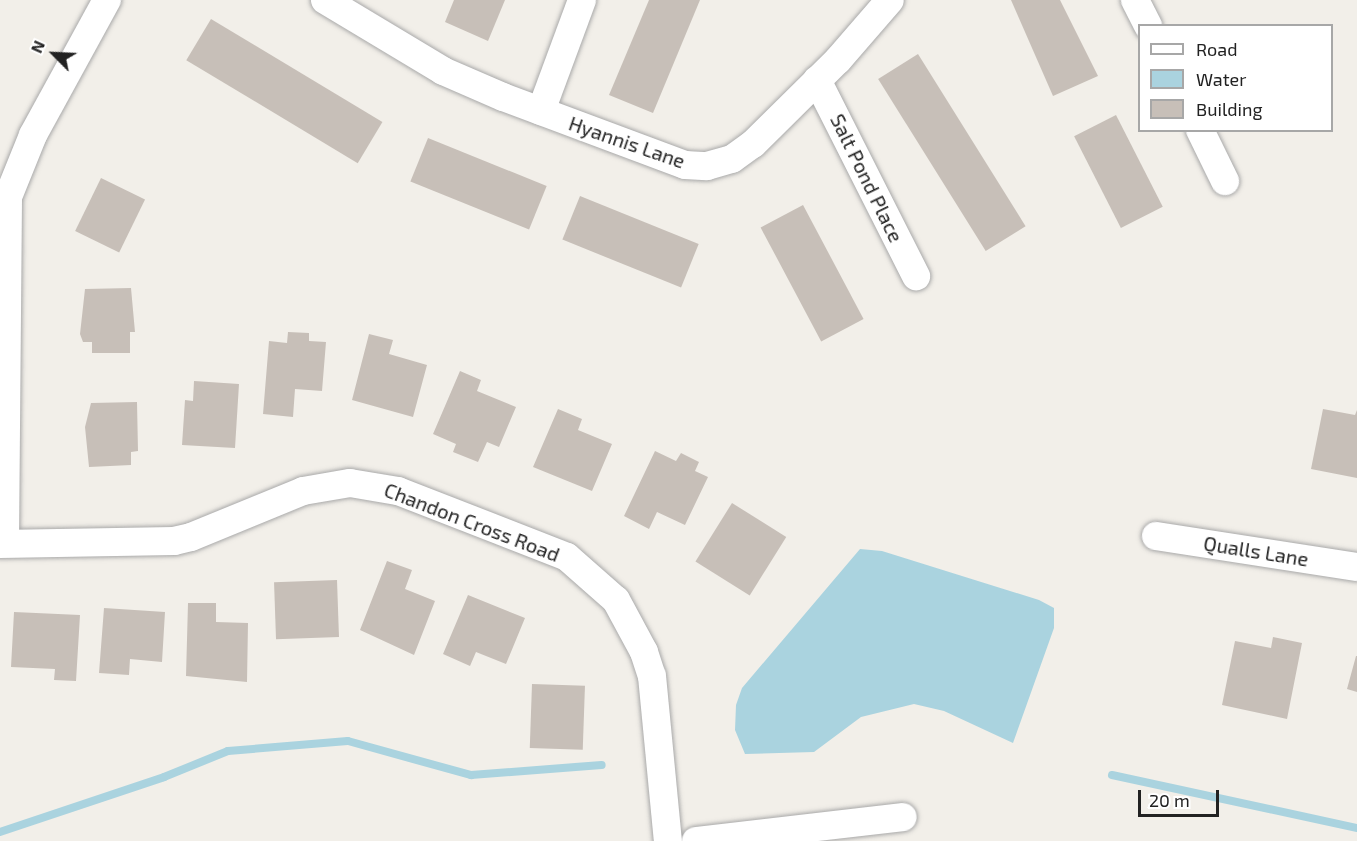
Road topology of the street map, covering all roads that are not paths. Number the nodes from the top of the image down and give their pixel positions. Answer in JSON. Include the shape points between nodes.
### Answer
{"nodes":[{"id":1,"x":107,"y":0,"type":"edge"},
{"id":2,"x":325,"y":0,"type":"edge"},
{"id":3,"x":582,"y":0,"type":"edge"},
{"id":4,"x":890,"y":0,"type":"edge"},
{"id":5,"x":1135,"y":0,"type":"edge"},
{"id":6,"x":1147,"y":24,"type":"edge"},
{"id":7,"x":818,"y":80,"type":"junction"},
{"id":8,"x":541,"y":111,"type":"junction"},
{"id":9,"x":1201,"y":132,"type":"edge"},
{"id":10,"x":1225,"y":182,"type":"dead end"},
{"id":11,"x":916,"y":276,"type":"dead end"},
{"id":12,"x":1156,"y":536,"type":"dead end"},
{"id":13,"x":2,"y":543,"type":"edge"},
{"id":14,"x":1357,"y":567,"type":"edge"},
{"id":15,"x":903,"y":817,"type":"dead end"},
{"id":16,"x":668,"y":841,"type":"edge"},
{"id":17,"x":696,"y":841,"type":"edge"}],
"edges":[{"from":1,"to":13,"type":"street","via":[[33,135],[8,197]]},
{"from":2,"to":8,"type":"street","name":"Hyannis Lane","via":[[443,71]]},
{"from":3,"to":8,"type":"street"},
{"from":4,"to":7,"type":"street","name":"Hyannis Lane"},
{"from":5,"to":6,"type":"street"},
{"from":7,"to":8,"type":"street","name":"Hyannis Lane","via":[[753,144],[732,159],[707,166],[685,165]]},
{"from":7,"to":11,"type":"street","name":"Salt Pond Place"},
{"from":9,"to":10,"type":"street"},
{"from":12,"to":14,"type":"street","name":"Qualls Lane"},
{"from":13,"to":16,"type":"street","name":"Chandon Cross Road","via":[[174,541],[295,493],[350,483],[398,490],[567,557],[616,600],[644,652],[652,676]]},
{"from":15,"to":17,"type":"street"}]}
